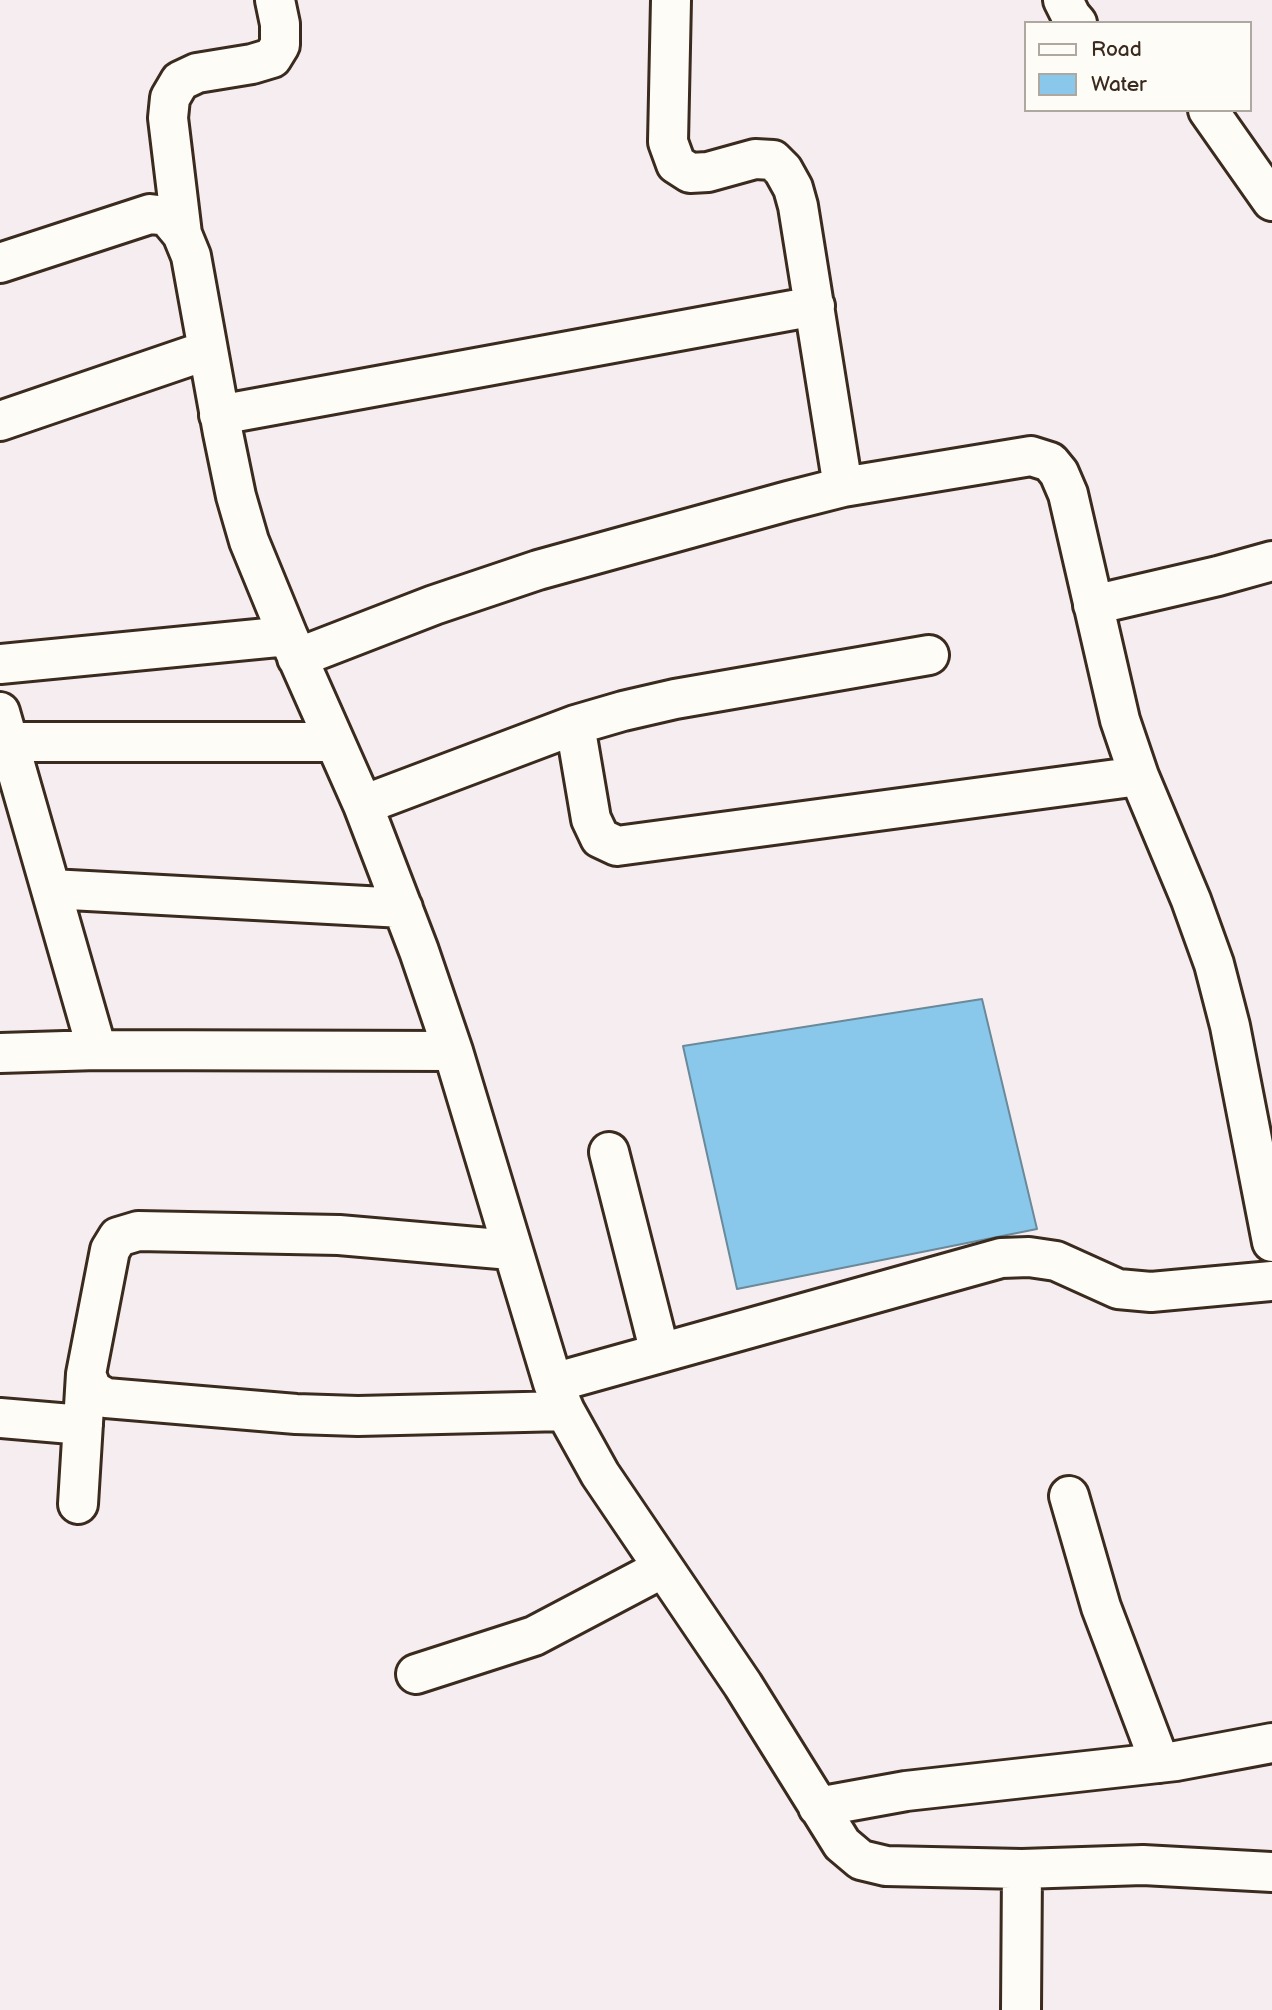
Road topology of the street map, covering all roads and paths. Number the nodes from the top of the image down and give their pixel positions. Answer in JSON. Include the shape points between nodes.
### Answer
{"nodes":[{"id":1,"x":275,"y":0,"type":"edge"},
{"id":2,"x":671,"y":0,"type":"edge"},
{"id":3,"x":1063,"y":0,"type":"edge"},
{"id":4,"x":1075,"y":21,"type":"edge"},
{"id":5,"x":1209,"y":112,"type":"edge"},
{"id":6,"x":1272,"y":201,"type":"edge"},
{"id":7,"x":182,"y":234,"type":"junction"},
{"id":8,"x":0,"y":263,"type":"edge"},
{"id":9,"x":815,"y":306,"type":"junction"},
{"id":10,"x":208,"y":350,"type":"junction"},
{"id":11,"x":219,"y":415,"type":"junction"},
{"id":12,"x":0,"y":421,"type":"edge"},
{"id":13,"x":843,"y":487,"type":"junction"},
{"id":14,"x":1272,"y":561,"type":"edge"},
{"id":15,"x":1093,"y":605,"type":"junction"},
{"id":16,"x":292,"y":647,"type":"junction"},
{"id":17,"x":929,"y":655,"type":"dead end"},
{"id":18,"x":0,"y":664,"type":"edge"},
{"id":19,"x":575,"y":725,"type":"junction"},
{"id":20,"x":4,"y":727,"type":"edge"},
{"id":21,"x":335,"y":742,"type":"junction"},
{"id":22,"x":1139,"y":776,"type":"junction"},
{"id":23,"x":363,"y":805,"type":"junction"},
{"id":24,"x":51,"y":889,"type":"junction"},
{"id":25,"x":403,"y":908,"type":"junction"},
{"id":26,"x":97,"y":1050,"type":"junction"},
{"id":27,"x":453,"y":1051,"type":"junction"},
{"id":28,"x":0,"y":1053,"type":"edge"},
{"id":29,"x":609,"y":1152,"type":"dead end"},
{"id":30,"x":1272,"y":1242,"type":"edge"},
{"id":31,"x":511,"y":1250,"type":"junction"},
{"id":32,"x":1272,"y":1282,"type":"edge"},
{"id":33,"x":660,"y":1353,"type":"junction"},
{"id":34,"x":86,"y":1374,"type":"junction"},
{"id":35,"x":559,"y":1397,"type":"junction"},
{"id":36,"x":0,"y":1418,"type":"edge"},
{"id":37,"x":83,"y":1425,"type":"junction"},
{"id":38,"x":1069,"y":1496,"type":"dead end"},
{"id":39,"x":78,"y":1504,"type":"dead end"},
{"id":40,"x":663,"y":1568,"type":"junction"},
{"id":41,"x":416,"y":1674,"type":"dead end"},
{"id":42,"x":1272,"y":1743,"type":"edge"},
{"id":43,"x":1160,"y":1763,"type":"junction"},
{"id":44,"x":818,"y":1807,"type":"junction"},
{"id":45,"x":1022,"y":1869,"type":"junction"},
{"id":46,"x":1272,"y":1872,"type":"edge"},
{"id":47,"x":1021,"y":2010,"type":"edge"}],
"edges":[{"from":1,"to":7,"type":"street","via":[[280,45],[272,58],[197,73],[180,81],[170,98],[168,118]]},
{"from":2,"to":9,"type":"street","via":[[668,142],[676,164],[691,173],[755,159],[773,160],[783,170],[798,206]]},
{"from":3,"to":4,"type":"street"},
{"from":5,"to":6,"type":"street"},
{"from":7,"to":8,"type":"street","via":[[167,216],[150,214]]},
{"from":7,"to":10,"type":"street","via":[[191,256]]},
{"from":9,"to":11,"type":"street"},
{"from":9,"to":13,"type":"street"},
{"from":10,"to":11,"type":"street"},
{"from":10,"to":12,"type":"street"},
{"from":11,"to":16,"type":"street","via":[[249,541]]},
{"from":13,"to":15,"type":"street","via":[[1031,456],[1050,462],[1068,494]]},
{"from":13,"to":16,"type":"street","via":[[538,570]]},
{"from":14,"to":15,"type":"street"},
{"from":15,"to":22,"type":"street","via":[[1120,720]]},
{"from":16,"to":18,"type":"street"},
{"from":16,"to":21,"type":"street"},
{"from":17,"to":19,"type":"street","via":[[676,699]]},
{"from":19,"to":22,"type":"street","via":[[591,819],[600,838],[617,846]]},
{"from":19,"to":23,"type":"street"},
{"from":20,"to":21,"type":"street"},
{"from":20,"to":24,"type":"street"},
{"from":21,"to":23,"type":"street"},
{"from":22,"to":30,"type":"street","via":[[1214,964]]},
{"from":23,"to":25,"type":"street"},
{"from":24,"to":25,"type":"street"},
{"from":24,"to":26,"type":"street"},
{"from":25,"to":27,"type":"street"},
{"from":26,"to":27,"type":"street"},
{"from":26,"to":28,"type":"street"},
{"from":27,"to":31,"type":"street"},
{"from":29,"to":33,"type":"street"},
{"from":31,"to":34,"type":"street","via":[[339,1235],[138,1231],[118,1237],[110,1250]]},
{"from":31,"to":35,"type":"street"},
{"from":32,"to":33,"type":"street","via":[[1151,1292],[1118,1289],[1056,1261],[1029,1256],[1001,1258]]},
{"from":33,"to":35,"type":"street"},
{"from":34,"to":35,"type":"street","via":[[92,1390],[106,1398],[296,1414],[358,1416]]},
{"from":34,"to":37,"type":"street"},
{"from":35,"to":40,"type":"street","via":[[600,1474]]},
{"from":36,"to":37,"type":"street"},
{"from":37,"to":39,"type":"street"},
{"from":38,"to":43,"type":"street","via":[[1101,1607]]},
{"from":40,"to":41,"type":"street","via":[[534,1636]]},
{"from":40,"to":44,"type":"street"},
{"from":42,"to":43,"type":"street"},
{"from":43,"to":44,"type":"street","via":[[933,1787]]},
{"from":44,"to":45,"type":"street","via":[[842,1844],[861,1860],[886,1866]]},
{"from":45,"to":46,"type":"street","via":[[1143,1865]]},
{"from":45,"to":47,"type":"street"}]}
